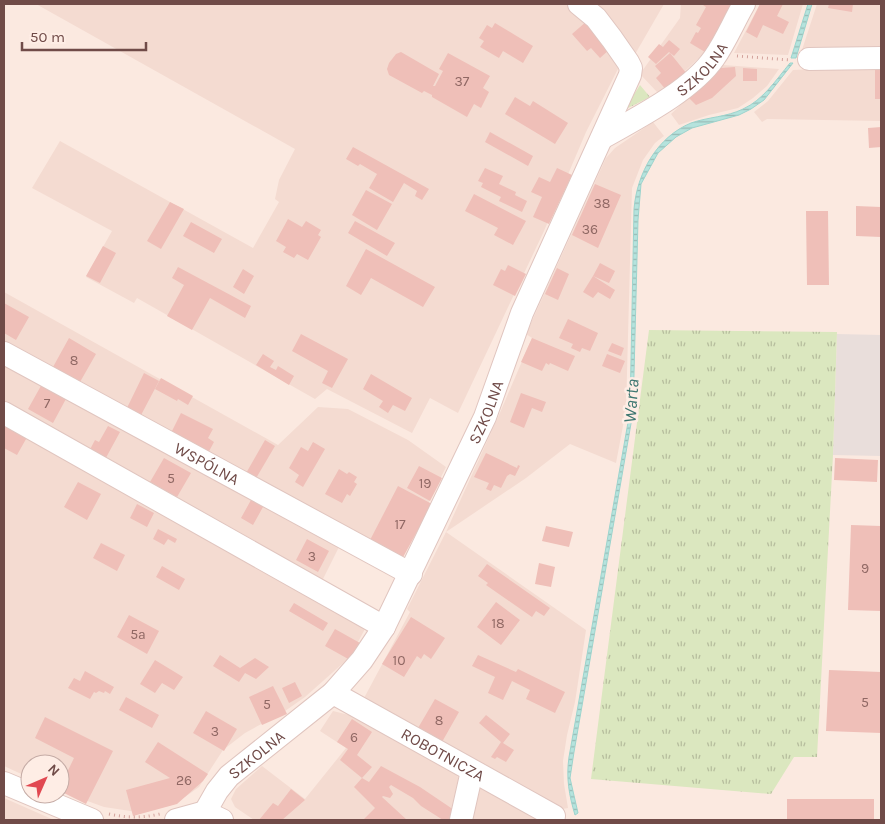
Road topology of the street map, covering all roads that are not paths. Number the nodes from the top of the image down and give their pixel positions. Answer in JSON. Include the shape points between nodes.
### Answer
{"nodes":[{"id":1,"x":579,"y":4,"type":"edge"},
{"id":2,"x":744,"y":4,"type":"edge"},
{"id":3,"x":881,"y":58,"type":"edge"},
{"id":4,"x":809,"y":59,"type":"dead end"},
{"id":5,"x":602,"y":138,"type":"junction"},
{"id":6,"x":4,"y":353,"type":"edge"},
{"id":7,"x":4,"y":413,"type":"edge"},
{"id":8,"x":411,"y":574,"type":"junction"},
{"id":9,"x":384,"y":627,"type":"junction"},
{"id":10,"x":333,"y":693,"type":"junction"},
{"id":11,"x":472,"y":771,"type":"junction"},
{"id":12,"x":4,"y":784,"type":"edge"},
{"id":13,"x":213,"y":816,"type":"edge"},
{"id":14,"x":554,"y":816,"type":"dead end"},
{"id":15,"x":92,"y":820,"type":"edge"},
{"id":16,"x":176,"y":820,"type":"edge"},
{"id":17,"x":461,"y":820,"type":"edge"}],
"edges":[{"from":1,"to":5,"type":"street","via":[[596,18],[631,68]]},
{"from":2,"to":5,"type":"street","name":"SZKOLNA","via":[[714,59],[687,86]]},
{"from":3,"to":4,"type":"street"},
{"from":5,"to":8,"type":"street","name":"SZKOLNA","via":[[522,313],[485,416]]},
{"from":6,"to":8,"type":"street","name":"WSPÓLNA"},
{"from":7,"to":9,"type":"street"},
{"from":8,"to":9,"type":"street","name":"SZKOLNA"},
{"from":9,"to":10,"type":"street","name":"SZKOLNA","via":[[362,660]]},
{"from":10,"to":11,"type":"street","name":"ROBOTNICZA"},
{"from":10,"to":13,"type":"street","name":"SZKOLNA","via":[[229,776],[217,791]]},
{"from":11,"to":14,"type":"street","name":"ROBOTNICZA"},
{"from":11,"to":17,"type":"street"},
{"from":12,"to":15,"type":"street"},
{"from":13,"to":16,"type":"street"}]}
